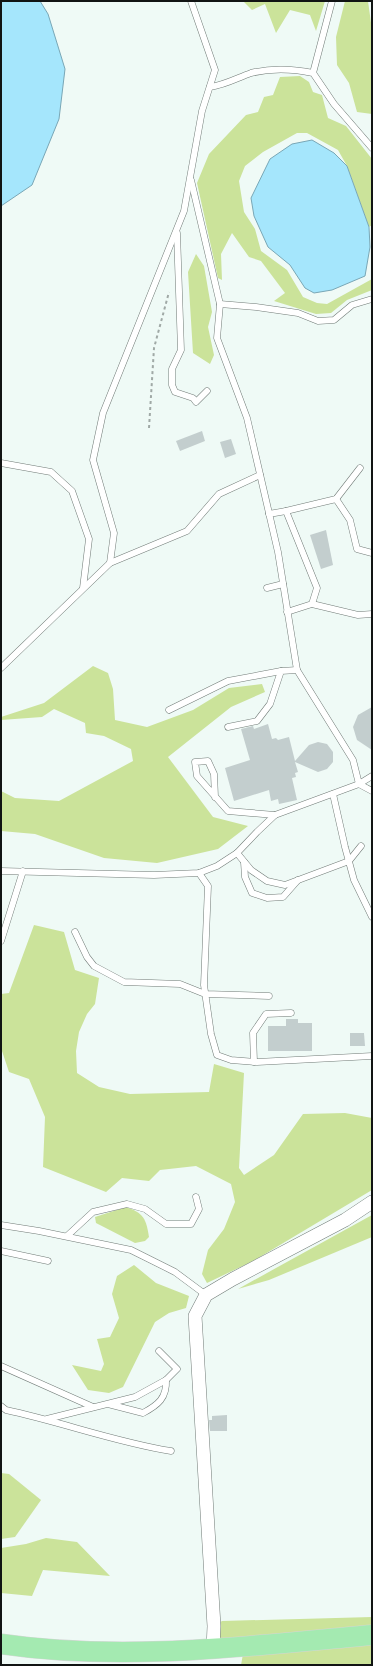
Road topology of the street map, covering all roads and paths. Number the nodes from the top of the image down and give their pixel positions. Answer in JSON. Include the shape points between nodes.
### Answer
{"nodes":[{"id":1,"x":191,"y":1,"type":"edge"},
{"id":2,"x":332,"y":1,"type":"edge"},
{"id":3,"x":314,"y":73,"type":"junction"},
{"id":4,"x":210,"y":87,"type":"junction"},
{"id":5,"x":372,"y":148,"type":"edge"},
{"id":6,"x":190,"y":176,"type":"junction"},
{"id":7,"x":176,"y":230,"type":"junction"},
{"id":8,"x":171,"y":286,"type":"dead end"},
{"id":9,"x":372,"y":299,"type":"edge"},
{"id":10,"x":220,"y":304,"type":"junction"},
{"id":11,"x":207,"y":391,"type":"dead end"},
{"id":12,"x":149,"y":428,"type":"dead end"},
{"id":13,"x":1,"y":464,"type":"edge"},
{"id":14,"x":360,"y":468,"type":"dead end"},
{"id":15,"x":260,"y":476,"type":"junction"},
{"id":16,"x":336,"y":499,"type":"junction"},
{"id":17,"x":286,"y":511,"type":"junction"},
{"id":18,"x":269,"y":514,"type":"junction"},
{"id":19,"x":372,"y":553,"type":"edge"},
{"id":20,"x":110,"y":563,"type":"junction"},
{"id":21,"x":283,"y":584,"type":"junction"},
{"id":22,"x":83,"y":588,"type":"junction"},
{"id":23,"x":267,"y":588,"type":"dead end"},
{"id":24,"x":312,"y":604,"type":"junction"},
{"id":25,"x":288,"y":612,"type":"junction"},
{"id":26,"x":372,"y":614,"type":"edge"},
{"id":27,"x":1,"y":668,"type":"edge"},
{"id":28,"x":297,"y":670,"type":"junction"},
{"id":29,"x":281,"y":671,"type":"junction"},
{"id":30,"x":169,"y":710,"type":"dead end"},
{"id":31,"x":228,"y":727,"type":"dead end"},
{"id":32,"x":372,"y":776,"type":"edge"},
{"id":33,"x":359,"y":784,"type":"junction"},
{"id":34,"x":372,"y":791,"type":"edge"},
{"id":35,"x":333,"y":794,"type":"junction"},
{"id":36,"x":215,"y":797,"type":"junction"},
{"id":37,"x":275,"y":815,"type":"junction"},
{"id":38,"x":361,"y":846,"type":"dead end"},
{"id":39,"x":237,"y":853,"type":"junction"},
{"id":40,"x":244,"y":861,"type":"junction"},
{"id":41,"x":349,"y":861,"type":"junction"},
{"id":42,"x":1,"y":870,"type":"edge"},
{"id":43,"x":23,"y":871,"type":"junction"},
{"id":44,"x":199,"y":873,"type":"junction"},
{"id":45,"x":300,"y":878,"type":"junction"},
{"id":46,"x":372,"y":917,"type":"edge"},
{"id":47,"x":75,"y":932,"type":"dead end"},
{"id":48,"x":1,"y":941,"type":"edge"},
{"id":49,"x":205,"y":994,"type":"junction"},
{"id":50,"x":269,"y":996,"type":"dead end"},
{"id":51,"x":291,"y":1013,"type":"dead end"},
{"id":52,"x":372,"y":1056,"type":"edge"},
{"id":53,"x":254,"y":1062,"type":"junction"},
{"id":54,"x":196,"y":1197,"type":"dead end"},
{"id":55,"x":372,"y":1202,"type":"edge"},
{"id":56,"x":1,"y":1225,"type":"edge"},
{"id":57,"x":67,"y":1236,"type":"junction"},
{"id":58,"x":1,"y":1251,"type":"edge"},
{"id":59,"x":48,"y":1261,"type":"dead end"},
{"id":60,"x":206,"y":1295,"type":"junction"},
{"id":61,"x":159,"y":1351,"type":"dead end"},
{"id":62,"x":1,"y":1366,"type":"edge"},
{"id":63,"x":166,"y":1380,"type":"junction"},
{"id":64,"x":108,"y":1404,"type":"junction"},
{"id":65,"x":1,"y":1406,"type":"edge"},
{"id":66,"x":93,"y":1407,"type":"junction"},
{"id":67,"x":46,"y":1419,"type":"junction"},
{"id":68,"x":171,"y":1451,"type":"dead end"},
{"id":69,"x":372,"y":1635,"type":"edge"},
{"id":70,"x":1,"y":1644,"type":"edge"},
{"id":71,"x":213,"y":1649,"type":"junction"}],
"edges":[{"from":1,"to":4,"type":"lane","via":[[215,70]]},
{"from":2,"to":3,"type":"lane"},
{"from":3,"to":4,"type":"lane","via":[[293,69],[252,73]]},
{"from":3,"to":5,"type":"lane","via":[[334,104]]},
{"from":4,"to":6,"type":"lane","via":[[202,111]]},
{"from":6,"to":7,"type":"lane","via":[[184,211]]},
{"from":6,"to":10,"type":"lane"},
{"from":7,"to":11,"type":"lane","via":[[181,350],[172,369],[172,385],[176,392],[193,398],[196,402]]},
{"from":7,"to":20,"type":"lane","via":[[103,413],[93,460],[114,533]]},
{"from":8,"to":12,"type":"path","via":[[154,348]]},
{"from":9,"to":10,"type":"lane","via":[[352,305],[334,320],[318,321],[298,313]]},
{"from":10,"to":15,"type":"lane","via":[[217,338],[247,418]]},
{"from":13,"to":22,"type":"lane","via":[[51,472],[72,491],[89,539]]},
{"from":14,"to":16,"type":"lane"},
{"from":15,"to":18,"type":"lane"},
{"from":15,"to":20,"type":"lane","via":[[219,494],[187,531]]},
{"from":16,"to":17,"type":"lane"},
{"from":16,"to":19,"type":"lane","via":[[350,520],[357,549]]},
{"from":17,"to":18,"type":"lane"},
{"from":17,"to":24,"type":"lane","via":[[316,588]]},
{"from":18,"to":21,"type":"lane"},
{"from":20,"to":22,"type":"lane"},
{"from":21,"to":23,"type":"lane"},
{"from":21,"to":25,"type":"lane"},
{"from":22,"to":27,"type":"lane"},
{"from":24,"to":25,"type":"lane"},
{"from":24,"to":26,"type":"lane","via":[[358,615]]},
{"from":25,"to":28,"type":"lane"},
{"from":28,"to":29,"type":"lane"},
{"from":28,"to":33,"type":"lane","via":[[353,760]]},
{"from":29,"to":30,"type":"lane","via":[[228,681]]},
{"from":29,"to":31,"type":"lane","via":[[270,704],[257,721]]},
{"from":32,"to":33,"type":"lane"},
{"from":33,"to":34,"type":"lane"},
{"from":33,"to":35,"type":"lane"},
{"from":35,"to":37,"type":"lane"},
{"from":35,"to":41,"type":"lane"},
{"from":36,"to":36,"type":"lane","via":[[197,776],[195,762],[208,761],[214,774]]},
{"from":36,"to":37,"type":"lane","via":[[228,811]]},
{"from":37,"to":39,"type":"lane"},
{"from":38,"to":41,"type":"lane"},
{"from":39,"to":40,"type":"lane"},
{"from":39,"to":44,"type":"lane","via":[[217,866]]},
{"from":40,"to":45,"type":"lane","via":[[251,870],[267,881],[285,885]]},
{"from":40,"to":45,"type":"lane","via":[[245,877],[252,893],[267,898],[283,898]]},
{"from":41,"to":45,"type":"lane"},
{"from":41,"to":46,"type":"lane","via":[[354,880]]},
{"from":42,"to":43,"type":"lane"},
{"from":43,"to":44,"type":"lane","via":[[154,875]]},
{"from":43,"to":48,"type":"lane"},
{"from":44,"to":49,"type":"lane","via":[[208,886]]},
{"from":47,"to":49,"type":"lane","via":[[94,966],[124,982],[180,984]]},
{"from":49,"to":50,"type":"lane"},
{"from":49,"to":53,"type":"lane","via":[[217,1055],[231,1060]]},
{"from":51,"to":53,"type":"lane","via":[[266,1014],[253,1034]]},
{"from":52,"to":53,"type":"lane"},
{"from":54,"to":57,"type":"lane","via":[[199,1210],[191,1224],[166,1224],[145,1210],[128,1204],[93,1212]]},
{"from":55,"to":60,"type":"street","via":[[345,1220]]},
{"from":56,"to":57,"type":"lane"},
{"from":57,"to":60,"type":"lane","via":[[132,1250],[175,1272]]},
{"from":58,"to":59,"type":"lane"},
{"from":60,"to":71,"type":"street","via":[[195,1316],[214,1626]]},
{"from":61,"to":63,"type":"lane","via":[[177,1369]]},
{"from":62,"to":66,"type":"lane"},
{"from":63,"to":64,"type":"lane","via":[[135,1396]]},
{"from":63,"to":64,"type":"lane","via":[[167,1391],[156,1406],[142,1413]]},
{"from":64,"to":66,"type":"lane"},
{"from":65,"to":67,"type":"lane","via":[[6,1410]]},
{"from":66,"to":67,"type":"lane"},
{"from":67,"to":68,"type":"lane","via":[[137,1446]]},
{"from":69,"to":71,"type":"main road"},
{"from":70,"to":71,"type":"main road","via":[[41,1650],[84,1652]]}]}
